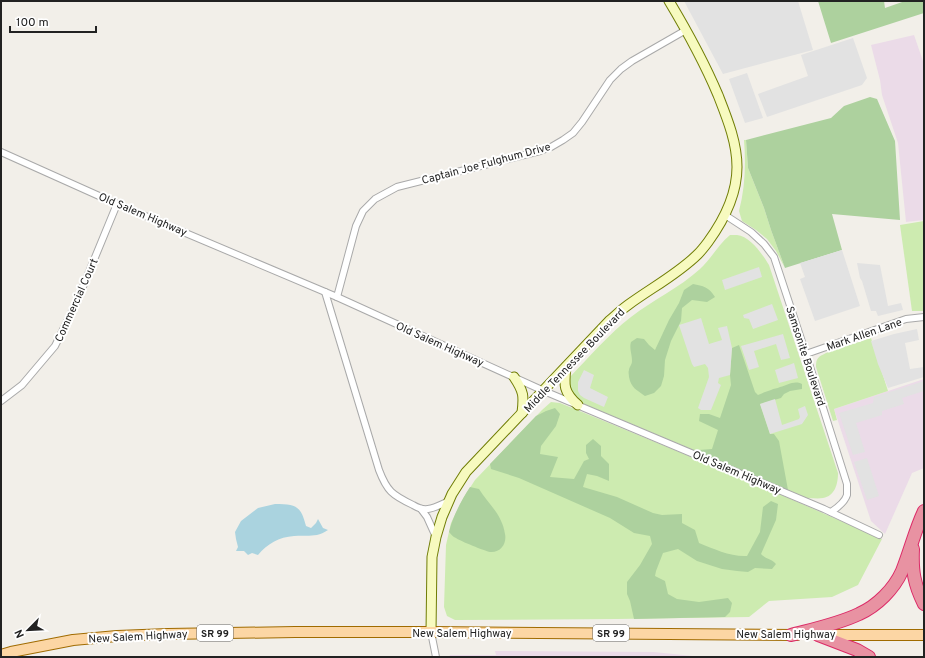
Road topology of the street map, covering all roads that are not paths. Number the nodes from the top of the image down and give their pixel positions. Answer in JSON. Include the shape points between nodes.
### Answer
{"nodes":[{"id":1,"x":669,"y":1,"type":"edge"},
{"id":2,"x":686,"y":30,"type":"junction"},
{"id":3,"x":1,"y":152,"type":"edge"},
{"id":4,"x":117,"y":204,"type":"junction"},
{"id":5,"x":725,"y":214,"type":"junction"},
{"id":6,"x":325,"y":292,"type":"junction"},
{"id":7,"x":337,"y":297,"type":"junction"},
{"id":8,"x":924,"y":317,"type":"edge"},
{"id":9,"x":806,"y":354,"type":"junction"},
{"id":10,"x":566,"y":367,"type":"junction"},
{"id":11,"x":514,"y":377,"type":"junction"},
{"id":12,"x":544,"y":391,"type":"junction"},
{"id":13,"x":1,"y":400,"type":"edge"},
{"id":14,"x":578,"y":405,"type":"junction"},
{"id":15,"x":522,"y":413,"type":"junction"},
{"id":16,"x":449,"y":501,"type":"junction"},
{"id":17,"x":421,"y":509,"type":"junction"},
{"id":18,"x":924,"y":510,"type":"edge"},
{"id":19,"x":831,"y":512,"type":"junction"},
{"id":20,"x":879,"y":535,"type":"dead end"},
{"id":21,"x":436,"y":537,"type":"junction"},
{"id":22,"x":914,"y":538,"type":"junction"},
{"id":23,"x":924,"y":604,"type":"edge"},
{"id":24,"x":431,"y":632,"type":"junction"},
{"id":25,"x":791,"y":634,"type":"junction"},
{"id":26,"x":818,"y":635,"type":"junction"},
{"id":27,"x":924,"y":635,"type":"edge"},
{"id":28,"x":1,"y":655,"type":"edge"},
{"id":29,"x":436,"y":657,"type":"edge"},
{"id":30,"x":869,"y":657,"type":"edge"}],
"edges":[{"from":1,"to":2,"type":"main road","name":"Middle Tennessee Boulevard"},
{"from":2,"to":5,"type":"main road","name":"Middle Tennessee Boulevard","via":[[708,71],[726,114],[734,142],[737,168],[734,192]]},
{"from":2,"to":7,"type":"street","name":"Captain Joe Fulghum Drive","via":[[621,69],[610,80],[573,133],[551,147],[397,187],[375,199],[365,209],[356,226]]},
{"from":3,"to":4,"type":"street","name":"Old Salem Highway"},
{"from":4,"to":6,"type":"street","name":"Old Salem Highway"},
{"from":4,"to":13,"type":"street","name":"Commercial Court","via":[[55,346],[22,386]]},
{"from":5,"to":9,"type":"street","name":"Samsonite Boulevard","via":[[751,232],[774,257]]},
{"from":5,"to":10,"type":"main road","name":"Middle Tennessee Boulevard","via":[[700,252],[684,267],[626,306]]},
{"from":6,"to":7,"type":"street","name":"Old Salem Highway"},
{"from":6,"to":17,"type":"street","via":[[384,483],[400,499]]},
{"from":7,"to":11,"type":"street","name":"Old Salem Highway"},
{"from":8,"to":9,"type":"street","name":"Mark Allen Lane","via":[[906,319]]},
{"from":9,"to":19,"type":"street","name":"Samsonite Boulevard","via":[[847,484],[847,495]]},
{"from":10,"to":12,"type":"main road","name":"Middle Tennessee Boulevard"},
{"from":10,"to":14,"type":"main road","via":[[565,389]]},
{"from":11,"to":12,"type":"street","name":"Old Salem Highway"},
{"from":11,"to":15,"type":"main road","via":[[523,394]]},
{"from":12,"to":14,"type":"street","name":"Old Salem Highway"},
{"from":12,"to":15,"type":"main road","name":"Middle Tennessee Boulevard"},
{"from":14,"to":19,"type":"street","name":"Old Salem Highway"},
{"from":15,"to":16,"type":"main road","name":"Middle Tennessee Boulevard","via":[[466,472]]},
{"from":16,"to":17,"type":"street"},
{"from":16,"to":21,"type":"main road","name":"Middle Tennessee Boulevard"},
{"from":17,"to":21,"type":"street"},
{"from":18,"to":22,"type":"highway"},
{"from":19,"to":20,"type":"street","name":"Old Salem Highway"},
{"from":21,"to":24,"type":"main road","name":"Middle Tennessee Boulevard","via":[[432,557]]},
{"from":22,"to":23,"type":"highway","via":[[914,581]]},
{"from":22,"to":25,"type":"highway","via":[[901,572],[890,590],[876,603],[845,620]]},
{"from":24,"to":25,"type":"main road","name":"New Salem Highway","number":"SR 99"},
{"from":24,"to":28,"type":"main road","name":"New Salem Highway","number":"SR 99","via":[[117,636],[73,640]]},
{"from":24,"to":29,"type":"street"},
{"from":25,"to":26,"type":"main road","name":"New Salem Highway","number":"SR 99"},
{"from":26,"to":27,"type":"main road","name":"New Salem Highway","number":"SR 99"},
{"from":26,"to":30,"type":"highway"}]}
